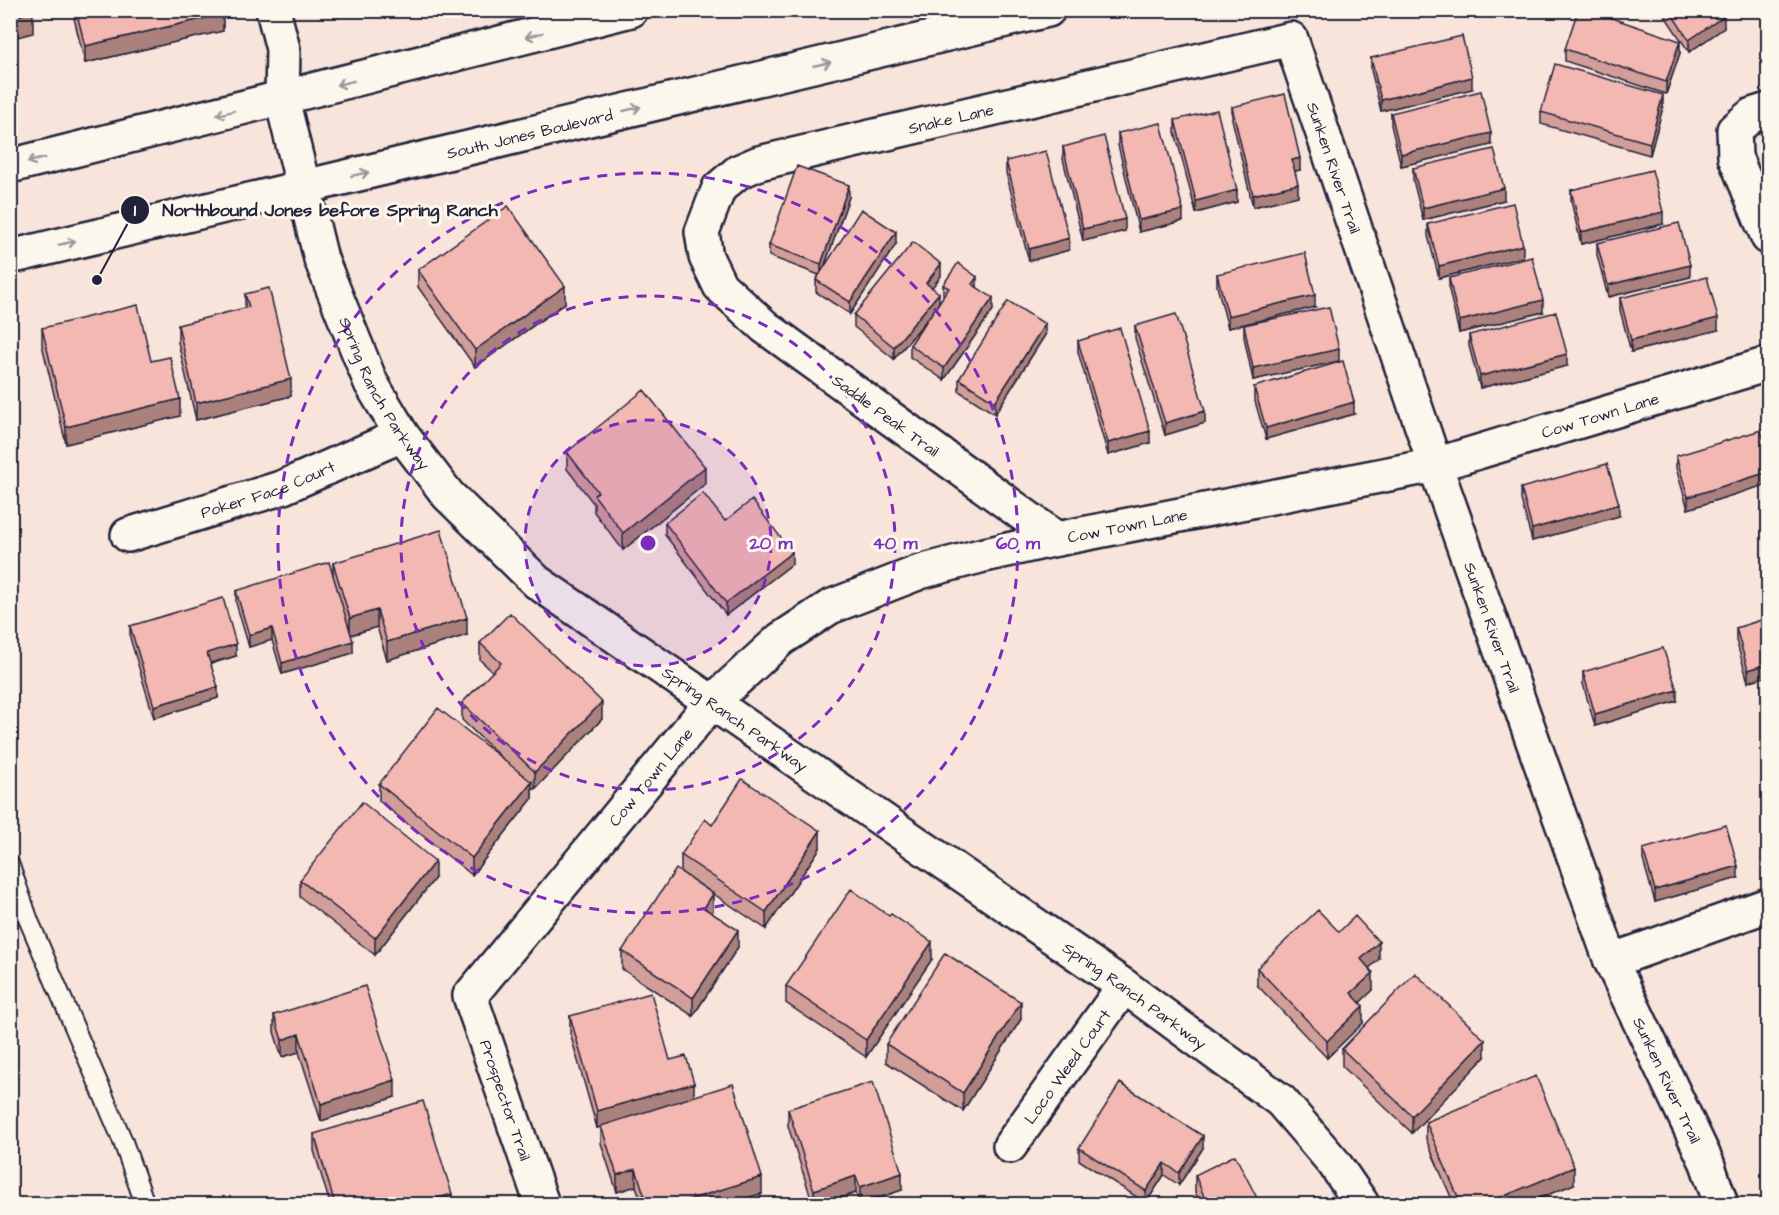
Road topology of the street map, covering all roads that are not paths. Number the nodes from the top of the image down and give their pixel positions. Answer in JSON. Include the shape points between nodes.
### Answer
{"nodes":[{"id":1,"x":273,"y":10,"type":"edge"},
{"id":2,"x":631,"y":10,"type":"edge"},
{"id":3,"x":1048,"y":10,"type":"edge"},
{"id":4,"x":1291,"y":39,"type":"joint"},
{"id":5,"x":282,"y":99,"type":"junction"},
{"id":6,"x":1768,"y":110,"type":"edge"},
{"id":7,"x":10,"y":166,"type":"edge"},
{"id":8,"x":303,"y":188,"type":"junction"},
{"id":9,"x":1768,"y":237,"type":"edge"},
{"id":10,"x":10,"y":257,"type":"edge"},
{"id":11,"x":720,"y":286,"type":"joint"},
{"id":12,"x":1768,"y":363,"type":"edge"},
{"id":13,"x":402,"y":435,"type":"junction"},
{"id":14,"x":1436,"y":465,"type":"junction"},
{"id":15,"x":128,"y":535,"type":"dead end"},
{"id":16,"x":1057,"y":539,"type":"junction"},
{"id":17,"x":711,"y":703,"type":"junction"},
{"id":18,"x":10,"y":866,"type":"edge"},
{"id":19,"x":1768,"y":905,"type":"edge"},
{"id":20,"x":1611,"y":961,"type":"junction"},
{"id":21,"x":1124,"y":986,"type":"junction"},
{"id":22,"x":470,"y":996,"type":"joint"},
{"id":23,"x":1010,"y":1146,"type":"dead end"},
{"id":24,"x":145,"y":1204,"type":"edge"},
{"id":25,"x":542,"y":1204,"type":"edge"},
{"id":26,"x":1362,"y":1204,"type":"edge"},
{"id":27,"x":1721,"y":1204,"type":"edge"}],
"edges":[{"from":1,"to":5,"type":"street","name":"Spring Ranch Parkway","via":[[283,49]]},
{"from":2,"to":5,"type":"street","one_way":true},
{"from":8,"to":3,"type":"street","name":"South Jones Boulevard","one_way":true},
{"from":4,"to":11,"type":"street","name":"Snake Lane","via":[[759,163],[738,172],[719,188],[702,232],[706,257]]},
{"from":4,"to":14,"type":"street","name":"Sunken River Trail"},
{"from":5,"to":7,"type":"street","one_way":true},
{"from":5,"to":8,"type":"street","name":"Spring Ranch Parkway"},
{"from":6,"to":9,"type":"street","via":[[1752,115],[1734,130],[1735,157]]},
{"from":10,"to":8,"type":"street","name":"South Jones Boulevard","one_way":true},
{"from":8,"to":13,"type":"street","name":"Spring Ranch Parkway","via":[[321,259],[371,383]]},
{"from":11,"to":16,"type":"street","name":"Saddle Peak Trail","via":[[765,327]]},
{"from":12,"to":14,"type":"street","name":"Cow Town Lane"},
{"from":13,"to":15,"type":"street","name":"Poker Face Court","via":[[281,488]]},
{"from":13,"to":17,"type":"street","name":"Spring Ranch Parkway","via":[[448,495],[537,582]]},
{"from":14,"to":16,"type":"street","name":"Cow Town Lane"},
{"from":14,"to":20,"type":"street","name":"Sunken River Trail"},
{"from":16,"to":17,"type":"street","name":"Cow Town Lane","via":[[920,572],[830,607],[781,639]]},
{"from":17,"to":21,"type":"street","name":"Spring Ranch Parkway"},
{"from":17,"to":22,"type":"street","name":"Cow Town Lane"},
{"from":18,"to":24,"type":"lane"},
{"from":19,"to":20,"type":"street"},
{"from":20,"to":27,"type":"street","name":"Sunken River Trail","via":[[1707,1163]]},
{"from":21,"to":23,"type":"street","name":"Loco Weed Court"},
{"from":21,"to":26,"type":"street","name":"Spring Ranch Parkway","via":[[1281,1101],[1334,1163]]},
{"from":22,"to":25,"type":"street","name":"Prospector Trail"}]}
